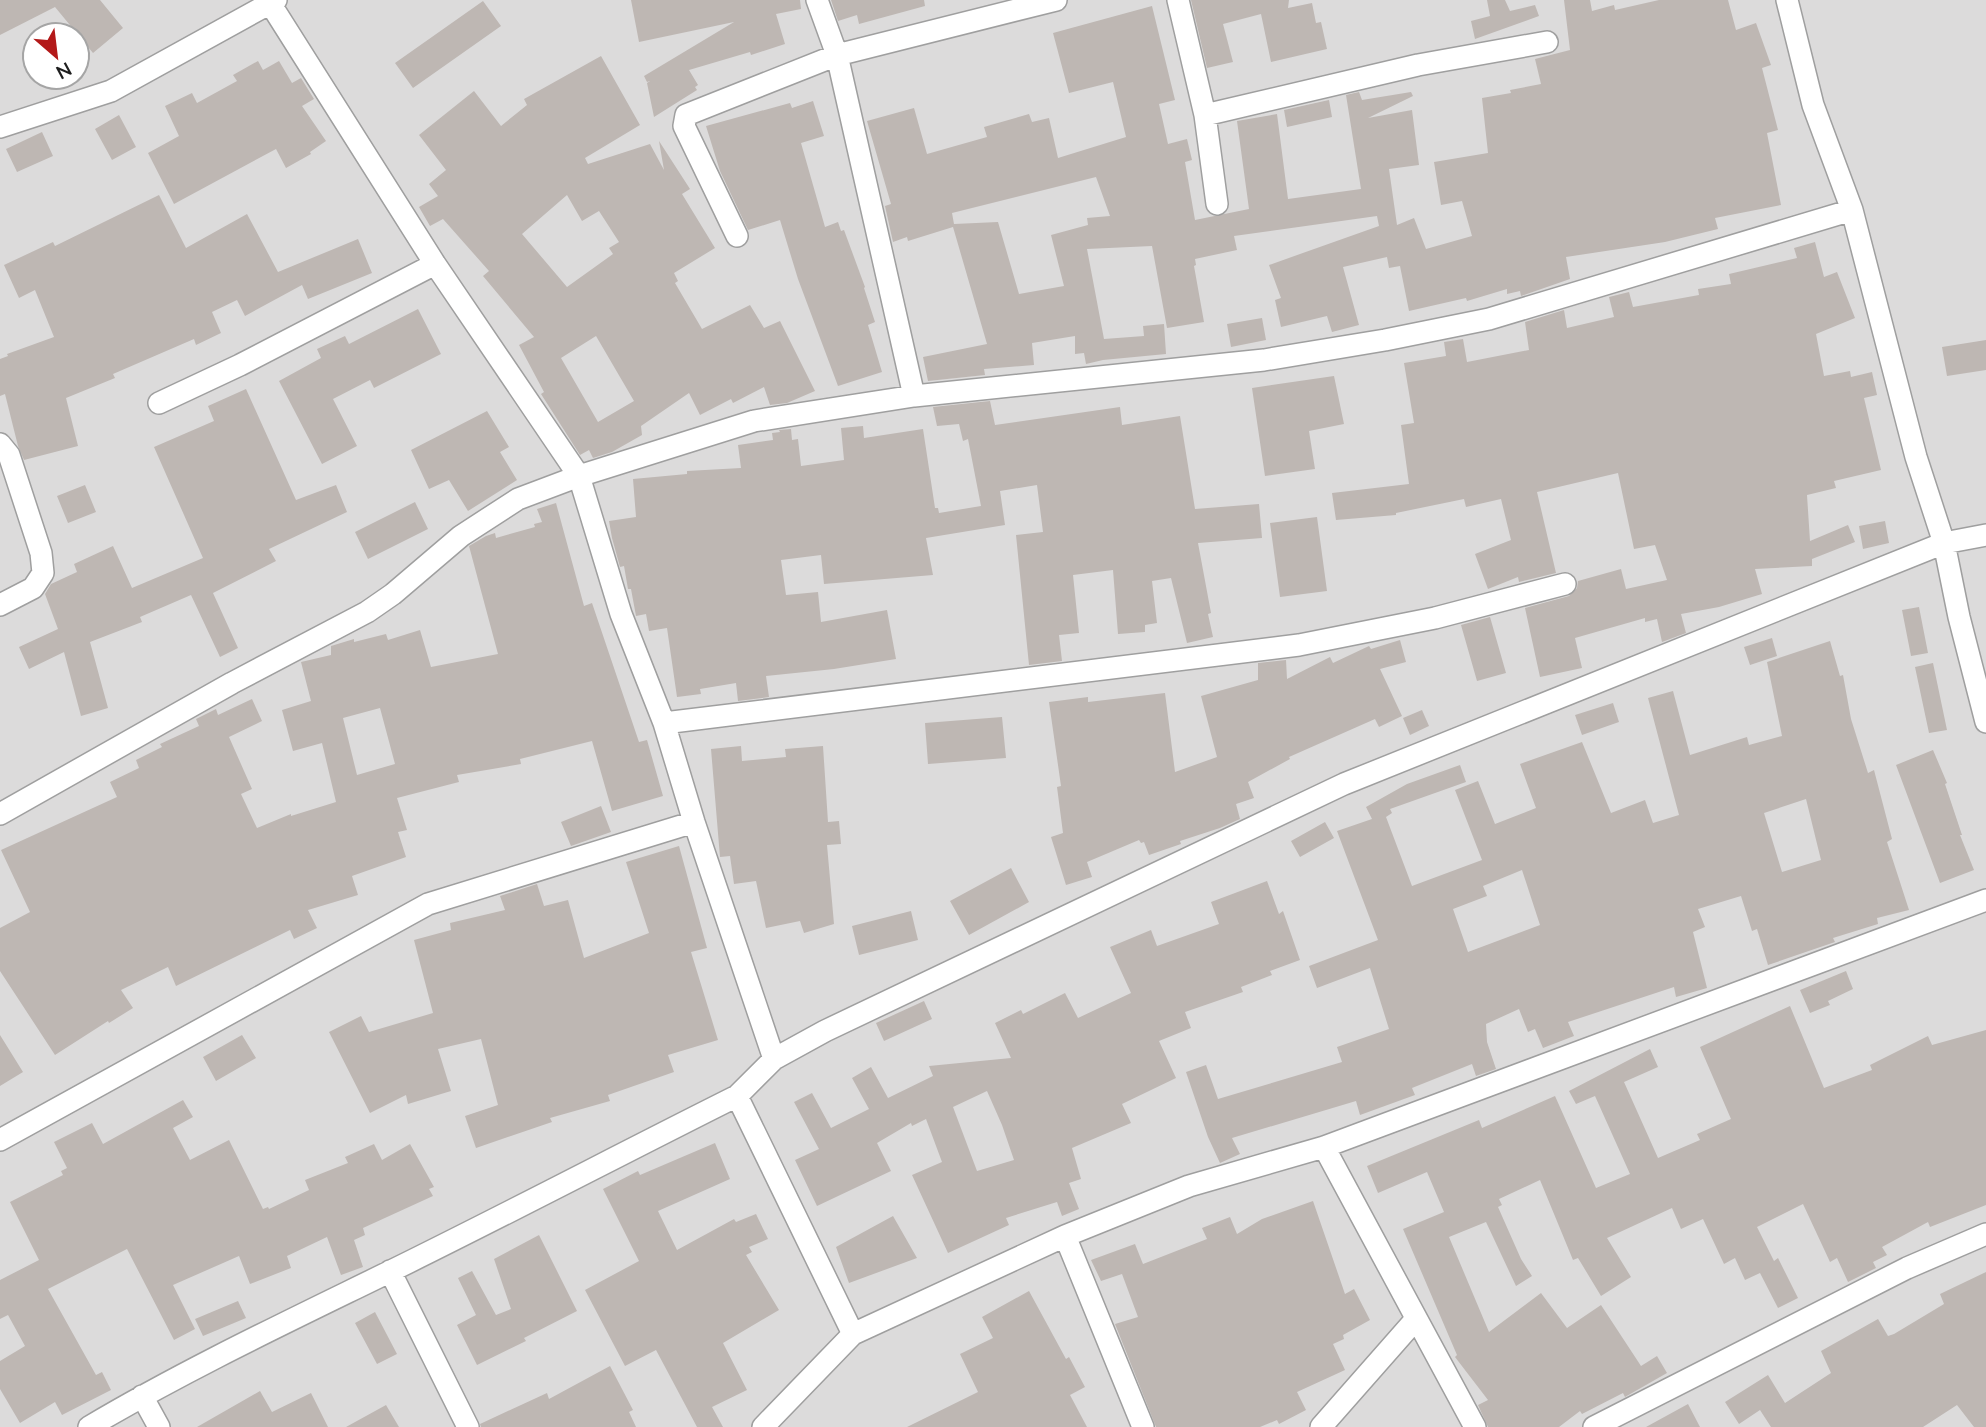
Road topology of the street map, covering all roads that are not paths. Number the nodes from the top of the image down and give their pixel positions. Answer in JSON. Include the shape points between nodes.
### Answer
{"nodes":[{"id":1,"x":817,"y":0,"type":"edge"},
{"id":2,"x":1056,"y":0,"type":"edge"},
{"id":3,"x":1178,"y":0,"type":"edge"},
{"id":4,"x":1787,"y":0,"type":"edge"},
{"id":5,"x":271,"y":1,"type":"edge"},
{"id":6,"x":1547,"y":42,"type":"dead end"},
{"id":7,"x":837,"y":55,"type":"junction"},
{"id":8,"x":1205,"y":115,"type":"junction"},
{"id":9,"x":0,"y":127,"type":"edge"},
{"id":10,"x":1217,"y":204,"type":"dead end"},
{"id":11,"x":1852,"y":210,"type":"junction"},
{"id":12,"x":737,"y":236,"type":"dead end"},
{"id":13,"x":435,"y":264,"type":"junction"},
{"id":14,"x":914,"y":396,"type":"junction"},
{"id":15,"x":159,"y":403,"type":"dead end"},
{"id":16,"x":0,"y":444,"type":"edge"},
{"id":17,"x":579,"y":475,"type":"junction"},
{"id":18,"x":1986,"y":535,"type":"edge"},
{"id":19,"x":1944,"y":542,"type":"junction"},
{"id":20,"x":1565,"y":584,"type":"dead end"},
{"id":21,"x":0,"y":605,"type":"edge"},
{"id":22,"x":1986,"y":722,"type":"edge"},
{"id":23,"x":664,"y":723,"type":"junction"},
{"id":24,"x":0,"y":814,"type":"edge"},
{"id":25,"x":694,"y":821,"type":"junction"},
{"id":26,"x":1986,"y":900,"type":"edge"},
{"id":27,"x":774,"y":1059,"type":"junction"},
{"id":28,"x":737,"y":1096,"type":"junction"},
{"id":29,"x":0,"y":1140,"type":"edge"},
{"id":30,"x":1324,"y":1147,"type":"junction"},
{"id":31,"x":1986,"y":1234,"type":"edge"},
{"id":32,"x":1065,"y":1236,"type":"junction"},
{"id":33,"x":390,"y":1271,"type":"junction"},
{"id":34,"x":1416,"y":1319,"type":"junction"},
{"id":35,"x":853,"y":1334,"type":"junction"},
{"id":36,"x":142,"y":1395,"type":"junction"},
{"id":37,"x":89,"y":1427,"type":"edge"},
{"id":38,"x":159,"y":1427,"type":"edge"},
{"id":39,"x":468,"y":1427,"type":"edge"},
{"id":40,"x":763,"y":1427,"type":"edge"},
{"id":41,"x":1143,"y":1427,"type":"edge"},
{"id":42,"x":1321,"y":1427,"type":"edge"},
{"id":43,"x":1475,"y":1427,"type":"edge"},
{"id":44,"x":1594,"y":1427,"type":"edge"}],
"edges":[{"from":1,"to":7,"type":"street"},
{"from":2,"to":7,"type":"street"},
{"from":3,"to":8,"type":"street"},
{"from":4,"to":11,"type":"street","via":[[1813,105]]},
{"from":5,"to":9,"type":"street","via":[[111,91]]},
{"from":5,"to":13,"type":"street"},
{"from":6,"to":8,"type":"street","via":[[1418,65]]},
{"from":7,"to":12,"type":"street","via":[[684,118]]},
{"from":7,"to":14,"type":"street"},
{"from":8,"to":10,"type":"street"},
{"from":11,"to":14,"type":"street","via":[[1489,319],[1385,340],[1264,360]]},
{"from":11,"to":19,"type":"street","via":[[1916,457]]},
{"from":13,"to":15,"type":"street"},
{"from":13,"to":17,"type":"street"},
{"from":14,"to":17,"type":"street","via":[[754,421]]},
{"from":16,"to":21,"type":"street","via":[[9,455],[41,553],[43,573],[33,588]]},
{"from":17,"to":23,"type":"street","via":[[621,614]]},
{"from":17,"to":24,"type":"street","via":[[518,499],[461,536],[367,612]]},
{"from":18,"to":19,"type":"street"},
{"from":19,"to":22,"type":"street"},
{"from":19,"to":27,"type":"street","via":[[1344,784]]},
{"from":20,"to":23,"type":"street","via":[[1435,618],[1299,645]]},
{"from":23,"to":25,"type":"street"},
{"from":25,"to":27,"type":"street"},
{"from":25,"to":29,"type":"street","via":[[428,904]]},
{"from":26,"to":30,"type":"street"},
{"from":27,"to":28,"type":"street"},
{"from":28,"to":33,"type":"street"},
{"from":28,"to":35,"type":"street"},
{"from":30,"to":32,"type":"street","via":[[1189,1186]]},
{"from":30,"to":34,"type":"street"},
{"from":31,"to":44,"type":"street","via":[[1907,1268]]},
{"from":32,"to":35,"type":"street"},
{"from":32,"to":41,"type":"street"},
{"from":33,"to":36,"type":"street"},
{"from":33,"to":39,"type":"street"},
{"from":34,"to":42,"type":"street"},
{"from":34,"to":43,"type":"street"},
{"from":35,"to":40,"type":"street"},
{"from":36,"to":37,"type":"street"},
{"from":36,"to":38,"type":"street"}]}
